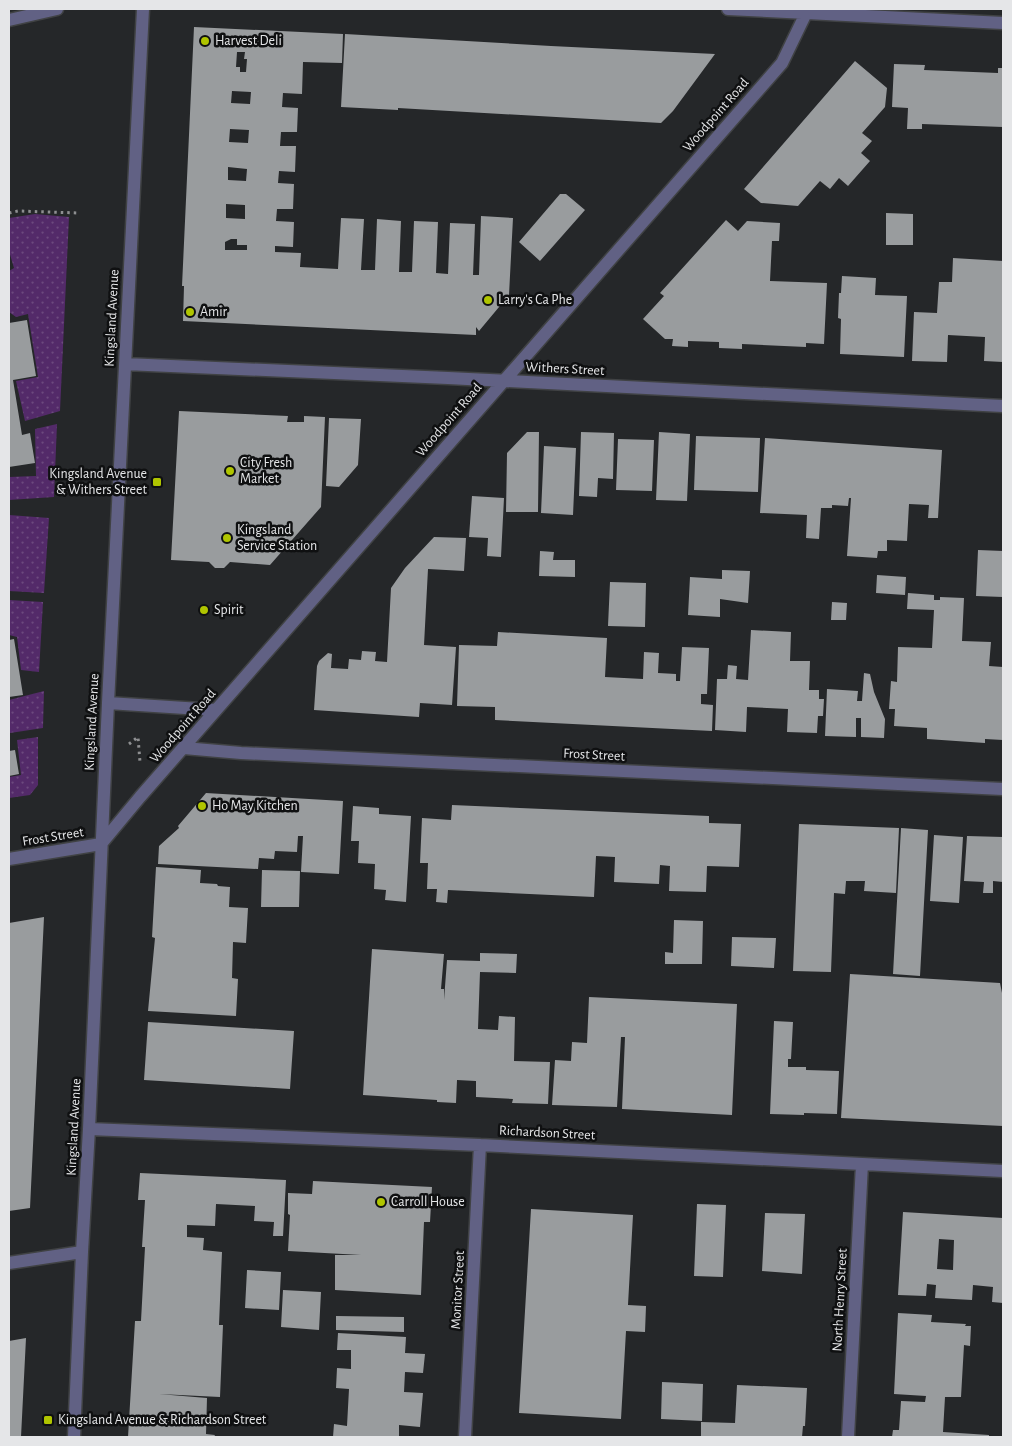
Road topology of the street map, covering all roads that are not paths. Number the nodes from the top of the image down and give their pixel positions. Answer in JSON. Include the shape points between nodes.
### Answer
{"nodes":[{"id":1,"x":57,"y":9,"type":"edge"},
{"id":2,"x":143,"y":9,"type":"edge"},
{"id":3,"x":728,"y":9,"type":"edge"},
{"id":4,"x":807,"y":11,"type":"edge"},
{"id":5,"x":9,"y":20,"type":"edge"},
{"id":6,"x":1003,"y":23,"type":"edge"},
{"id":7,"x":125,"y":364,"type":"junction"},
{"id":8,"x":503,"y":381,"type":"junction"},
{"id":9,"x":1003,"y":406,"type":"edge"},
{"id":10,"x":108,"y":703,"type":"junction"},
{"id":11,"x":216,"y":710,"type":"junction"},
{"id":12,"x":184,"y":748,"type":"junction"},
{"id":13,"x":1003,"y":789,"type":"edge"},
{"id":14,"x":101,"y":844,"type":"junction"},
{"id":15,"x":9,"y":859,"type":"edge"},
{"id":16,"x":89,"y":1129,"type":"junction"},
{"id":17,"x":480,"y":1144,"type":"junction"},
{"id":18,"x":862,"y":1164,"type":"junction"},
{"id":19,"x":1003,"y":1171,"type":"edge"},
{"id":20,"x":82,"y":1252,"type":"junction"},
{"id":21,"x":9,"y":1264,"type":"edge"},
{"id":22,"x":74,"y":1437,"type":"edge"},
{"id":23,"x":465,"y":1437,"type":"edge"},
{"id":24,"x":848,"y":1437,"type":"edge"}],
"edges":[{"from":1,"to":5,"type":"street"},
{"from":2,"to":7,"type":"street","name":"Kingsland Avenue"},
{"from":3,"to":4,"type":"street"},
{"from":4,"to":6,"type":"street"},
{"from":4,"to":8,"type":"street","name":"Woodpoint Road","via":[[782,63]]},
{"from":7,"to":8,"type":"street","name":"Withers Street"},
{"from":7,"to":10,"type":"street","name":"Kingsland Avenue"},
{"from":8,"to":9,"type":"street","name":"Withers Street"},
{"from":8,"to":11,"type":"street","name":"Woodpoint Road"},
{"from":10,"to":11,"type":"street"},
{"from":10,"to":14,"type":"street","name":"Kingsland Avenue"},
{"from":11,"to":12,"type":"street","name":"Woodpoint Road"},
{"from":12,"to":13,"type":"street","name":"Frost Street"},
{"from":12,"to":14,"type":"street","name":"Woodpoint Road"},
{"from":14,"to":15,"type":"street","name":"Frost Street"},
{"from":14,"to":16,"type":"street","name":"Kingsland Avenue"},
{"from":16,"to":17,"type":"street","name":"Richardson Street"},
{"from":16,"to":20,"type":"street","name":"Kingsland Avenue"},
{"from":17,"to":18,"type":"street","name":"Richardson Street"},
{"from":17,"to":23,"type":"street","name":"Monitor Street"},
{"from":18,"to":19,"type":"street","name":"Richardson Street"},
{"from":18,"to":24,"type":"street","name":"North Henry Street"},
{"from":20,"to":21,"type":"street"},
{"from":20,"to":22,"type":"street","name":"Kingsland Avenue"}]}
